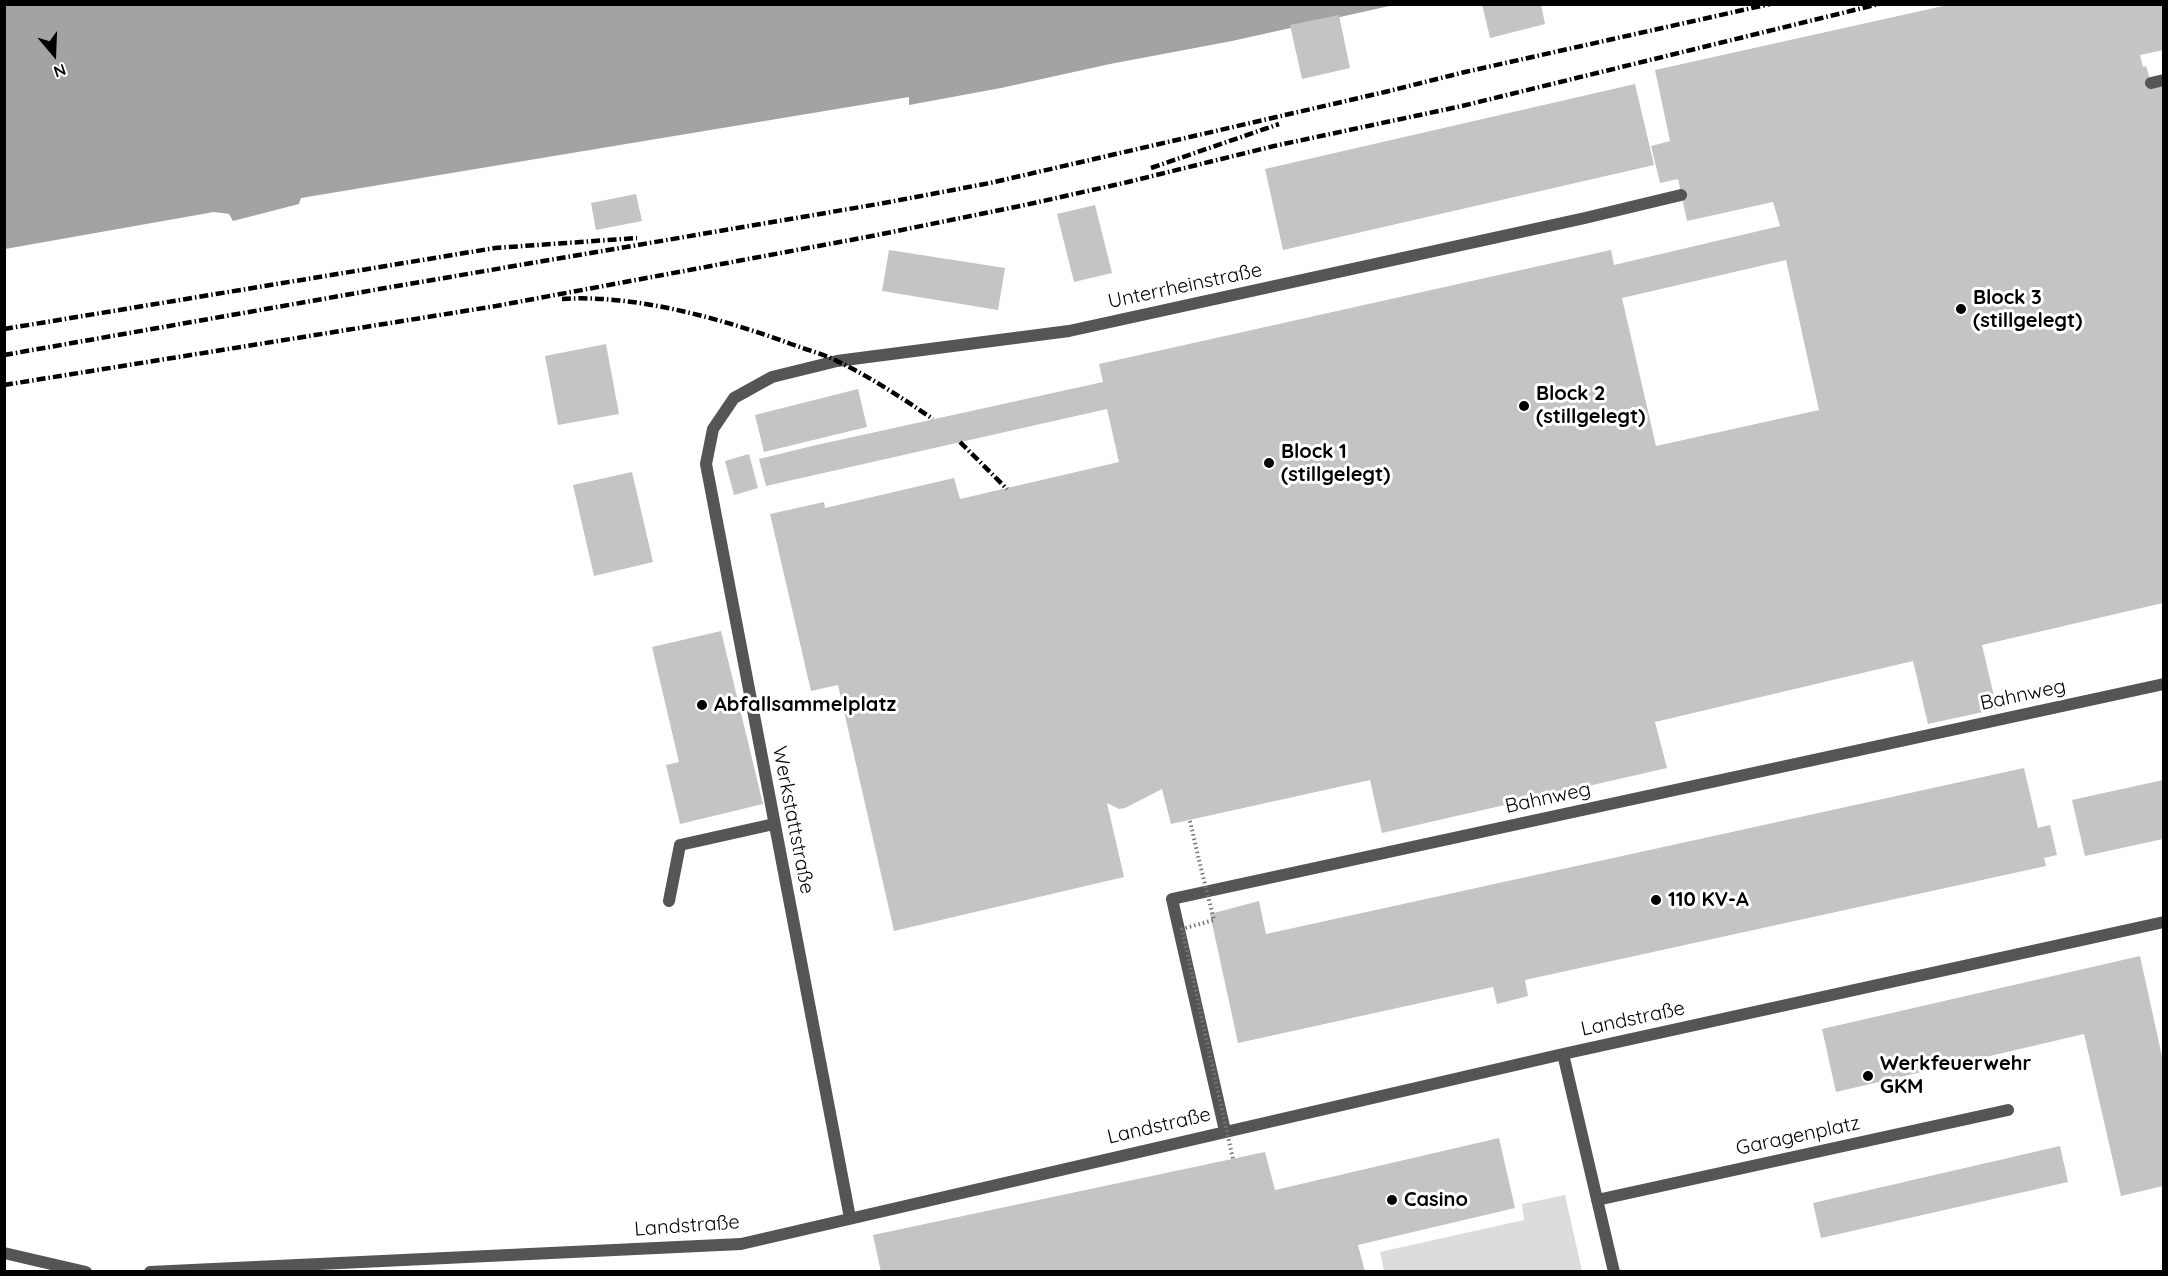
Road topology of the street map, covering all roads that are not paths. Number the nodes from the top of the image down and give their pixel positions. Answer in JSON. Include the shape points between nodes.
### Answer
{"nodes":[{"id":1,"x":1681,"y":195,"type":"dead end"},
{"id":2,"x":713,"y":429,"type":"joint"},
{"id":3,"x":2163,"y":684,"type":"edge"},
{"id":4,"x":774,"y":825,"type":"junction"},
{"id":5,"x":669,"y":901,"type":"dead end"},
{"id":6,"x":2163,"y":922,"type":"edge"},
{"id":7,"x":1563,"y":1054,"type":"junction"},
{"id":8,"x":2008,"y":1110,"type":"dead end"},
{"id":9,"x":1225,"y":1131,"type":"junction"},
{"id":10,"x":1597,"y":1200,"type":"junction"},
{"id":11,"x":850,"y":1218,"type":"junction"},
{"id":12,"x":4,"y":1253,"type":"edge"},
{"id":13,"x":86,"y":1272,"type":"edge"},
{"id":14,"x":150,"y":1272,"type":"edge"},
{"id":15,"x":1614,"y":1272,"type":"edge"}],
"edges":[{"from":1,"to":2,"type":"lane","name":"Unterrheinstraße","via":[[1069,331],[837,361],[783,374],[735,398]]},
{"from":2,"to":4,"type":"lane","name":"Werkstattstraße","via":[[706,464]]},
{"from":3,"to":9,"type":"lane","name":"Bahnweg","via":[[1172,899]]},
{"from":4,"to":5,"type":"lane","via":[[680,845]]},
{"from":4,"to":11,"type":"lane","name":"Werkstattstraße"},
{"from":6,"to":7,"type":"lane","name":"Landstraße"},
{"from":7,"to":9,"type":"lane","name":"Landstraße"},
{"from":7,"to":10,"type":"lane"},
{"from":8,"to":10,"type":"lane","name":"Garagenplatz"},
{"from":9,"to":11,"type":"lane","name":"Landstraße"},
{"from":10,"to":15,"type":"lane"},
{"from":11,"to":14,"type":"lane","name":"Landstraße","via":[[741,1244]]},
{"from":12,"to":13,"type":"lane"}]}
